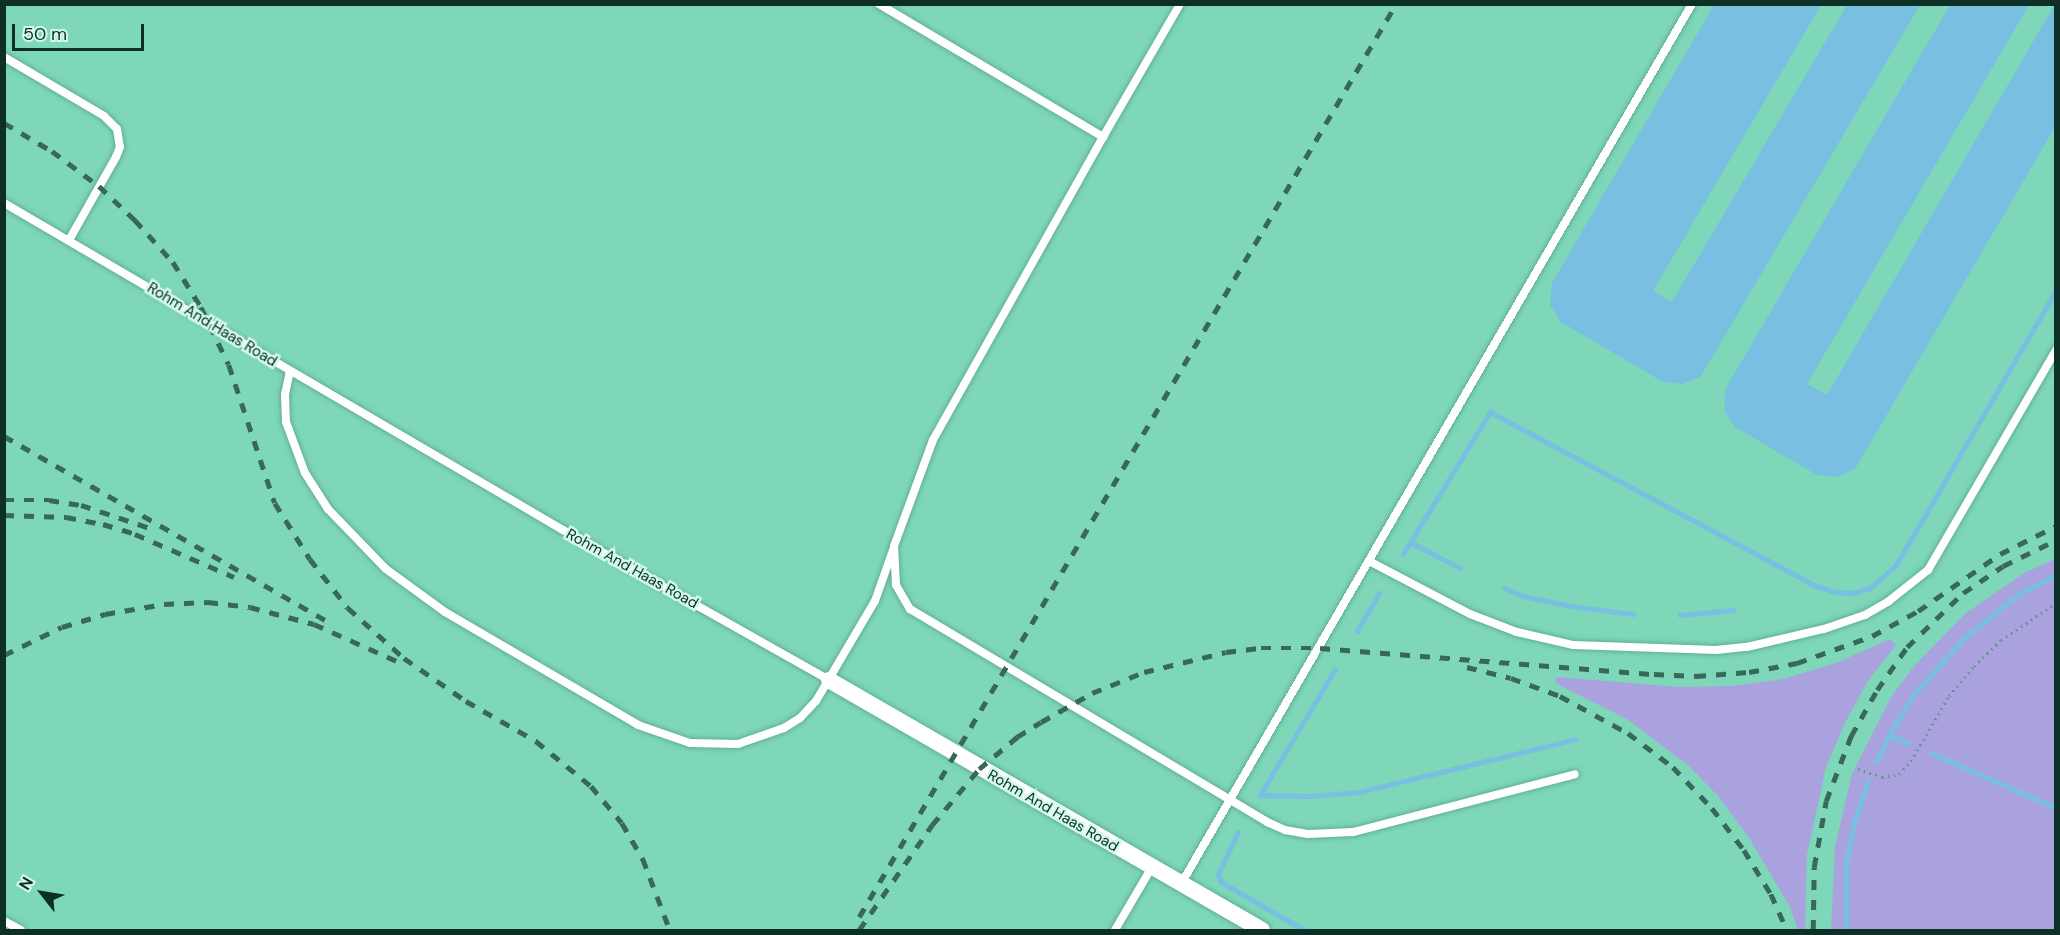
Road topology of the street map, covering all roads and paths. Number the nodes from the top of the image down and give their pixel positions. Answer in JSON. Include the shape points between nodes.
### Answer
{"nodes":[{"id":1,"x":879,"y":4,"type":"edge"},
{"id":2,"x":1180,"y":4,"type":"edge"},
{"id":3,"x":1692,"y":4,"type":"edge"},
{"id":4,"x":4,"y":57,"type":"edge"},
{"id":5,"x":1103,"y":136,"type":"junction"},
{"id":6,"x":4,"y":203,"type":"edge"},
{"id":7,"x":69,"y":240,"type":"junction"},
{"id":8,"x":2055,"y":350,"type":"edge"},
{"id":9,"x":290,"y":371,"type":"junction"},
{"id":10,"x":894,"y":546,"type":"junction"},
{"id":11,"x":1369,"y":561,"type":"junction"},
{"id":12,"x":2055,"y":603,"type":"edge"},
{"id":13,"x":829,"y":680,"type":"junction"},
{"id":14,"x":1858,"y":769,"type":"dead end"},
{"id":15,"x":1575,"y":774,"type":"dead end"},
{"id":16,"x":1230,"y":800,"type":"junction"},
{"id":17,"x":1152,"y":867,"type":"junction"},
{"id":18,"x":1181,"y":884,"type":"junction"},
{"id":19,"x":4,"y":921,"type":"edge"},
{"id":20,"x":21,"y":930,"type":"edge"},
{"id":21,"x":1115,"y":930,"type":"edge"},
{"id":22,"x":1262,"y":930,"type":"edge"}],
"edges":[{"from":1,"to":5,"type":"lane"},
{"from":2,"to":5,"type":"lane"},
{"from":3,"to":11,"type":"lane"},
{"from":4,"to":7,"type":"lane","via":[[104,116],[117,129],[120,147],[116,157]]},
{"from":5,"to":10,"type":"lane","via":[[933,440]]},
{"from":6,"to":7,"type":"lane","name":"Rohm And Haas Road"},
{"from":7,"to":9,"type":"lane","name":"Rohm And Haas Road"},
{"from":8,"to":11,"type":"lane","via":[[1928,570],[1889,601],[1824,629],[1716,650],[1573,645],[1517,632],[1470,614]]},
{"from":9,"to":13,"type":"lane","name":"Rohm And Haas Road"},
{"from":9,"to":13,"type":"lane","via":[[285,394],[286,422],[294,449],[328,509],[358,542],[416,594],[638,725],[690,744],[738,744],[784,728],[800,718]]},
{"from":10,"to":13,"type":"lane","via":[[875,601]]},
{"from":10,"to":16,"type":"lane","via":[[896,585],[910,609]]},
{"from":11,"to":16,"type":"lane"},
{"from":12,"to":14,"type":"path","via":[[2001,640],[1974,666],[1949,696],[1911,761],[1899,774],[1882,777]]},
{"from":13,"to":17,"type":"street","name":"Rohm And Haas Road"},
{"from":15,"to":16,"type":"lane","via":[[1333,835],[1285,830]]},
{"from":16,"to":18,"type":"lane"},
{"from":17,"to":18,"type":"street","name":"Rohm And Haas Road"},
{"from":17,"to":21,"type":"lane"},
{"from":18,"to":22,"type":"street","name":"Rohm And Haas Road"},
{"from":19,"to":20,"type":"lane"}]}
